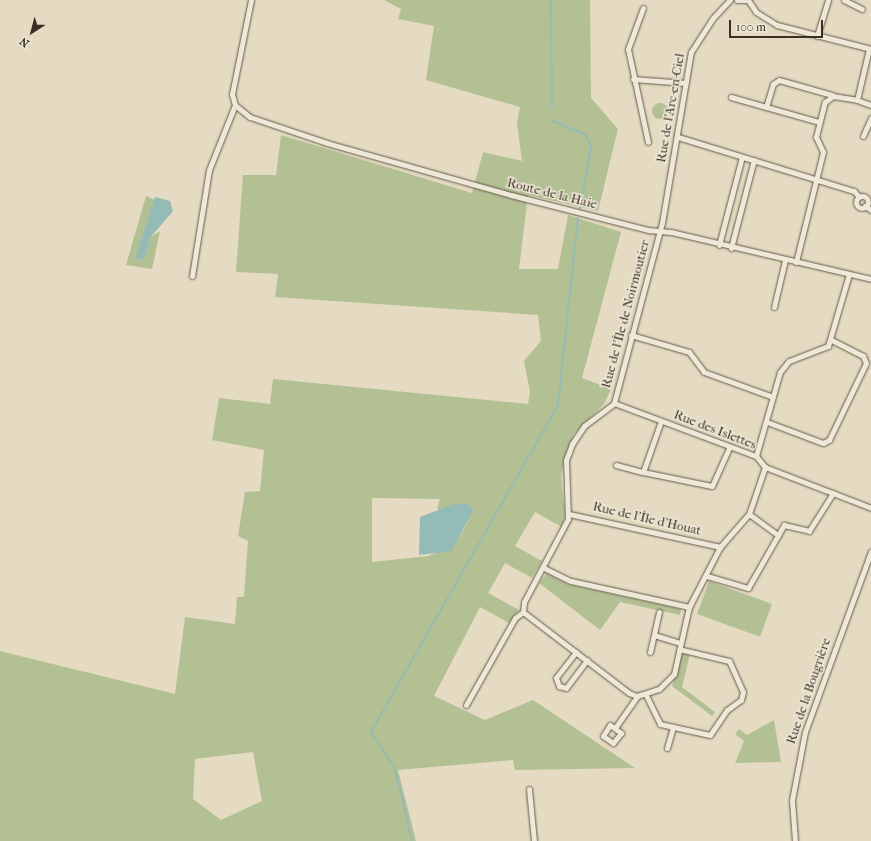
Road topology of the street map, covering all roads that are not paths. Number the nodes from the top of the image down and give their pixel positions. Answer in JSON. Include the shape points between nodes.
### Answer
{"nodes":[{"id":1,"x":251,"y":0,"type":"edge"},
{"id":2,"x":730,"y":0,"type":"edge"},
{"id":3,"x":737,"y":0,"type":"edge"},
{"id":4,"x":747,"y":0,"type":"edge"},
{"id":5,"x":828,"y":0,"type":"edge"},
{"id":6,"x":844,"y":0,"type":"edge"},
{"id":7,"x":643,"y":8,"type":"dead end"},
{"id":8,"x":862,"y":9,"type":"dead end"},
{"id":9,"x":817,"y":36,"type":"junction"},
{"id":10,"x":870,"y":49,"type":"edge"},
{"id":11,"x":633,"y":79,"type":"junction"},
{"id":12,"x":686,"y":83,"type":"junction"},
{"id":13,"x":833,"y":96,"type":"junction"},
{"id":14,"x":731,"y":97,"type":"dead end"},
{"id":15,"x":857,"y":100,"type":"junction"},
{"id":16,"x":235,"y":105,"type":"junction"},
{"id":17,"x":871,"y":105,"type":"edge"},
{"id":18,"x":766,"y":107,"type":"junction"},
{"id":19,"x":871,"y":118,"type":"edge"},
{"id":20,"x":819,"y":122,"type":"junction"},
{"id":21,"x":863,"y":136,"type":"dead end"},
{"id":22,"x":678,"y":137,"type":"junction"},
{"id":23,"x":648,"y":142,"type":"dead end"},
{"id":24,"x":742,"y":157,"type":"junction"},
{"id":25,"x":754,"y":160,"type":"junction"},
{"id":26,"x":815,"y":179,"type":"junction"},
{"id":27,"x":859,"y":197,"type":"junction"},
{"id":28,"x":865,"y":206,"type":"junction"},
{"id":29,"x":871,"y":210,"type":"edge"},
{"id":30,"x":660,"y":232,"type":"junction"},
{"id":31,"x":719,"y":245,"type":"junction"},
{"id":32,"x":731,"y":248,"type":"junction"},
{"id":33,"x":786,"y":260,"type":"junction"},
{"id":34,"x":796,"y":262,"type":"junction"},
{"id":35,"x":849,"y":274,"type":"junction"},
{"id":36,"x":192,"y":276,"type":"dead end"},
{"id":37,"x":871,"y":279,"type":"edge"},
{"id":38,"x":774,"y":307,"type":"dead end"},
{"id":39,"x":631,"y":335,"type":"junction"},
{"id":40,"x":832,"y":340,"type":"junction"},
{"id":41,"x":773,"y":397,"type":"junction"},
{"id":42,"x":614,"y":403,"type":"junction"},
{"id":43,"x":661,"y":421,"type":"junction"},
{"id":44,"x":767,"y":422,"type":"junction"},
{"id":45,"x":729,"y":448,"type":"junction"},
{"id":46,"x":756,"y":456,"type":"junction"},
{"id":47,"x":616,"y":465,"type":"dead end"},
{"id":48,"x":765,"y":468,"type":"junction"},
{"id":49,"x":643,"y":472,"type":"junction"},
{"id":50,"x":833,"y":493,"type":"junction"},
{"id":51,"x":871,"y":508,"type":"edge"},
{"id":52,"x":570,"y":514,"type":"junction"},
{"id":53,"x":749,"y":514,"type":"junction"},
{"id":54,"x":778,"y":534,"type":"junction"},
{"id":55,"x":720,"y":547,"type":"junction"},
{"id":56,"x":871,"y":552,"type":"edge"},
{"id":57,"x":544,"y":568,"type":"junction"},
{"id":58,"x":707,"y":576,"type":"junction"},
{"id":59,"x":689,"y":607,"type":"junction"},
{"id":60,"x":523,"y":612,"type":"junction"},
{"id":61,"x":659,"y":612,"type":"dead end"},
{"id":62,"x":654,"y":635,"type":"junction"},
{"id":63,"x":680,"y":643,"type":"junction"},
{"id":64,"x":678,"y":649,"type":"junction"},
{"id":65,"x":576,"y":652,"type":"junction"},
{"id":66,"x":650,"y":652,"type":"dead end"},
{"id":67,"x":587,"y":660,"type":"junction"},
{"id":68,"x":646,"y":695,"type":"junction"},
{"id":69,"x":637,"y":696,"type":"junction"},
{"id":70,"x":466,"y":705,"type":"dead end"},
{"id":71,"x":672,"y":727,"type":"junction"},
{"id":72,"x":615,"y":728,"type":"dead end"},
{"id":73,"x":667,"y":748,"type":"dead end"},
{"id":74,"x":529,"y":789,"type":"dead end"},
{"id":75,"x":534,"y":841,"type":"edge"},
{"id":76,"x":795,"y":841,"type":"edge"}],
"edges":[{"from":1,"to":16,"type":"street","via":[[232,94]]},
{"from":2,"to":12,"type":"street","name":"Rue de l'Arc-en-Ciel","via":[[698,38]]},
{"from":3,"to":4,"type":"street"},
{"from":4,"to":9,"type":"street","via":[[763,18]]},
{"from":5,"to":9,"type":"street"},
{"from":6,"to":8,"type":"street"},
{"from":7,"to":11,"type":"street","via":[[628,49]]},
{"from":9,"to":10,"type":"street"},
{"from":10,"to":15,"type":"street"},
{"from":11,"to":12,"type":"street"},
{"from":11,"to":23,"type":"street","via":[[642,101]]},
{"from":12,"to":22,"type":"street","name":"Rue de l'Arc-en-Ciel"},
{"from":13,"to":15,"type":"street"},
{"from":13,"to":18,"type":"street","via":[[779,80],[773,84]]},
{"from":13,"to":20,"type":"street","via":[[825,102]]},
{"from":14,"to":18,"type":"street"},
{"from":15,"to":17,"type":"street"},
{"from":16,"to":30,"type":"street","name":"Route de la Haie","via":[[250,117],[327,143],[511,195]]},
{"from":16,"to":36,"type":"street","via":[[209,170]]},
{"from":18,"to":20,"type":"street"},
{"from":19,"to":21,"type":"street"},
{"from":20,"to":26,"type":"street","via":[[816,136],[823,152]]},
{"from":22,"to":24,"type":"street"},
{"from":22,"to":30,"type":"street","name":"Rue de l'Arc-en-Ciel"},
{"from":24,"to":25,"type":"street"},
{"from":24,"to":31,"type":"street"},
{"from":25,"to":26,"type":"street"},
{"from":25,"to":32,"type":"street"},
{"from":26,"to":27,"type":"street","via":[[854,192]]},
{"from":26,"to":34,"type":"street"},
{"from":27,"to":28,"type":"street","via":[[866,197]]},
{"from":27,"to":28,"type":"street","via":[[857,205]]},
{"from":28,"to":29,"type":"street"},
{"from":30,"to":31,"type":"street","name":"Route de la Haie"},
{"from":30,"to":39,"type":"street","name":"Rue de l'Île de Noirmoutier"},
{"from":31,"to":32,"type":"street","name":"Route de la Haie"},
{"from":32,"to":33,"type":"street","name":"Route de la Haie"},
{"from":33,"to":34,"type":"street","name":"Route de la Haie"},
{"from":33,"to":38,"type":"street"},
{"from":34,"to":35,"type":"street","name":"Route de la Haie"},
{"from":35,"to":37,"type":"street","name":"Route de la Haie"},
{"from":35,"to":40,"type":"street"},
{"from":39,"to":41,"type":"street","via":[[688,352],[704,372]]},
{"from":39,"to":42,"type":"street","name":"Rue de l'Île de Noirmoutier"},
{"from":40,"to":41,"type":"street","via":[[824,350],[784,366]]},
{"from":40,"to":44,"type":"street","via":[[864,356],[866,363],[829,440],[823,443]]},
{"from":41,"to":44,"type":"street"},
{"from":42,"to":43,"type":"street","name":"Rue des Islettes"},
{"from":42,"to":52,"type":"street","via":[[584,426],[572,444],[566,460]]},
{"from":43,"to":45,"type":"street","name":"Rue des Islettes"},
{"from":43,"to":49,"type":"street"},
{"from":44,"to":46,"type":"street"},
{"from":45,"to":46,"type":"street","name":"Rue des Islettes"},
{"from":45,"to":49,"type":"street","via":[[712,486]]},
{"from":46,"to":48,"type":"street","name":"Rue des Islettes"},
{"from":47,"to":49,"type":"street"},
{"from":48,"to":50,"type":"street","name":"Rue des Islettes"},
{"from":48,"to":53,"type":"street"},
{"from":50,"to":51,"type":"street","name":"Rue des Islettes"},
{"from":50,"to":54,"type":"street","via":[[812,528],[807,530],[788,523]]},
{"from":52,"to":55,"type":"street","name":"Rue de l'Île d'Houat"},
{"from":52,"to":57,"type":"street"},
{"from":53,"to":54,"type":"street"},
{"from":53,"to":55,"type":"street"},
{"from":54,"to":58,"type":"street","via":[[748,588]]},
{"from":55,"to":58,"type":"street"},
{"from":56,"to":76,"type":"street","name":"Rue de la Bougrière","via":[[805,732],[793,795]]},
{"from":57,"to":59,"type":"street","via":[[570,581]]},
{"from":57,"to":60,"type":"street","via":[[524,602]]},
{"from":58,"to":59,"type":"street"},
{"from":59,"to":63,"type":"street"},
{"from":60,"to":65,"type":"street"},
{"from":60,"to":70,"type":"street","via":[[515,618]]},
{"from":61,"to":62,"type":"street"},
{"from":62,"to":63,"type":"street"},
{"from":62,"to":66,"type":"street"},
{"from":63,"to":64,"type":"street"},
{"from":64,"to":68,"type":"street","via":[[670,681]]},
{"from":64,"to":71,"type":"street","via":[[729,661],[743,692],[741,700],[720,719],[710,735]]},
{"from":65,"to":67,"type":"street"},
{"from":65,"to":67,"type":"street","via":[[556,678],[558,686],[566,688]]},
{"from":67,"to":69,"type":"street"},
{"from":68,"to":69,"type":"street"},
{"from":68,"to":71,"type":"street","via":[[660,724]]},
{"from":69,"to":72,"type":"street"},
{"from":71,"to":73,"type":"street"},
{"from":74,"to":75,"type":"street"}]}
